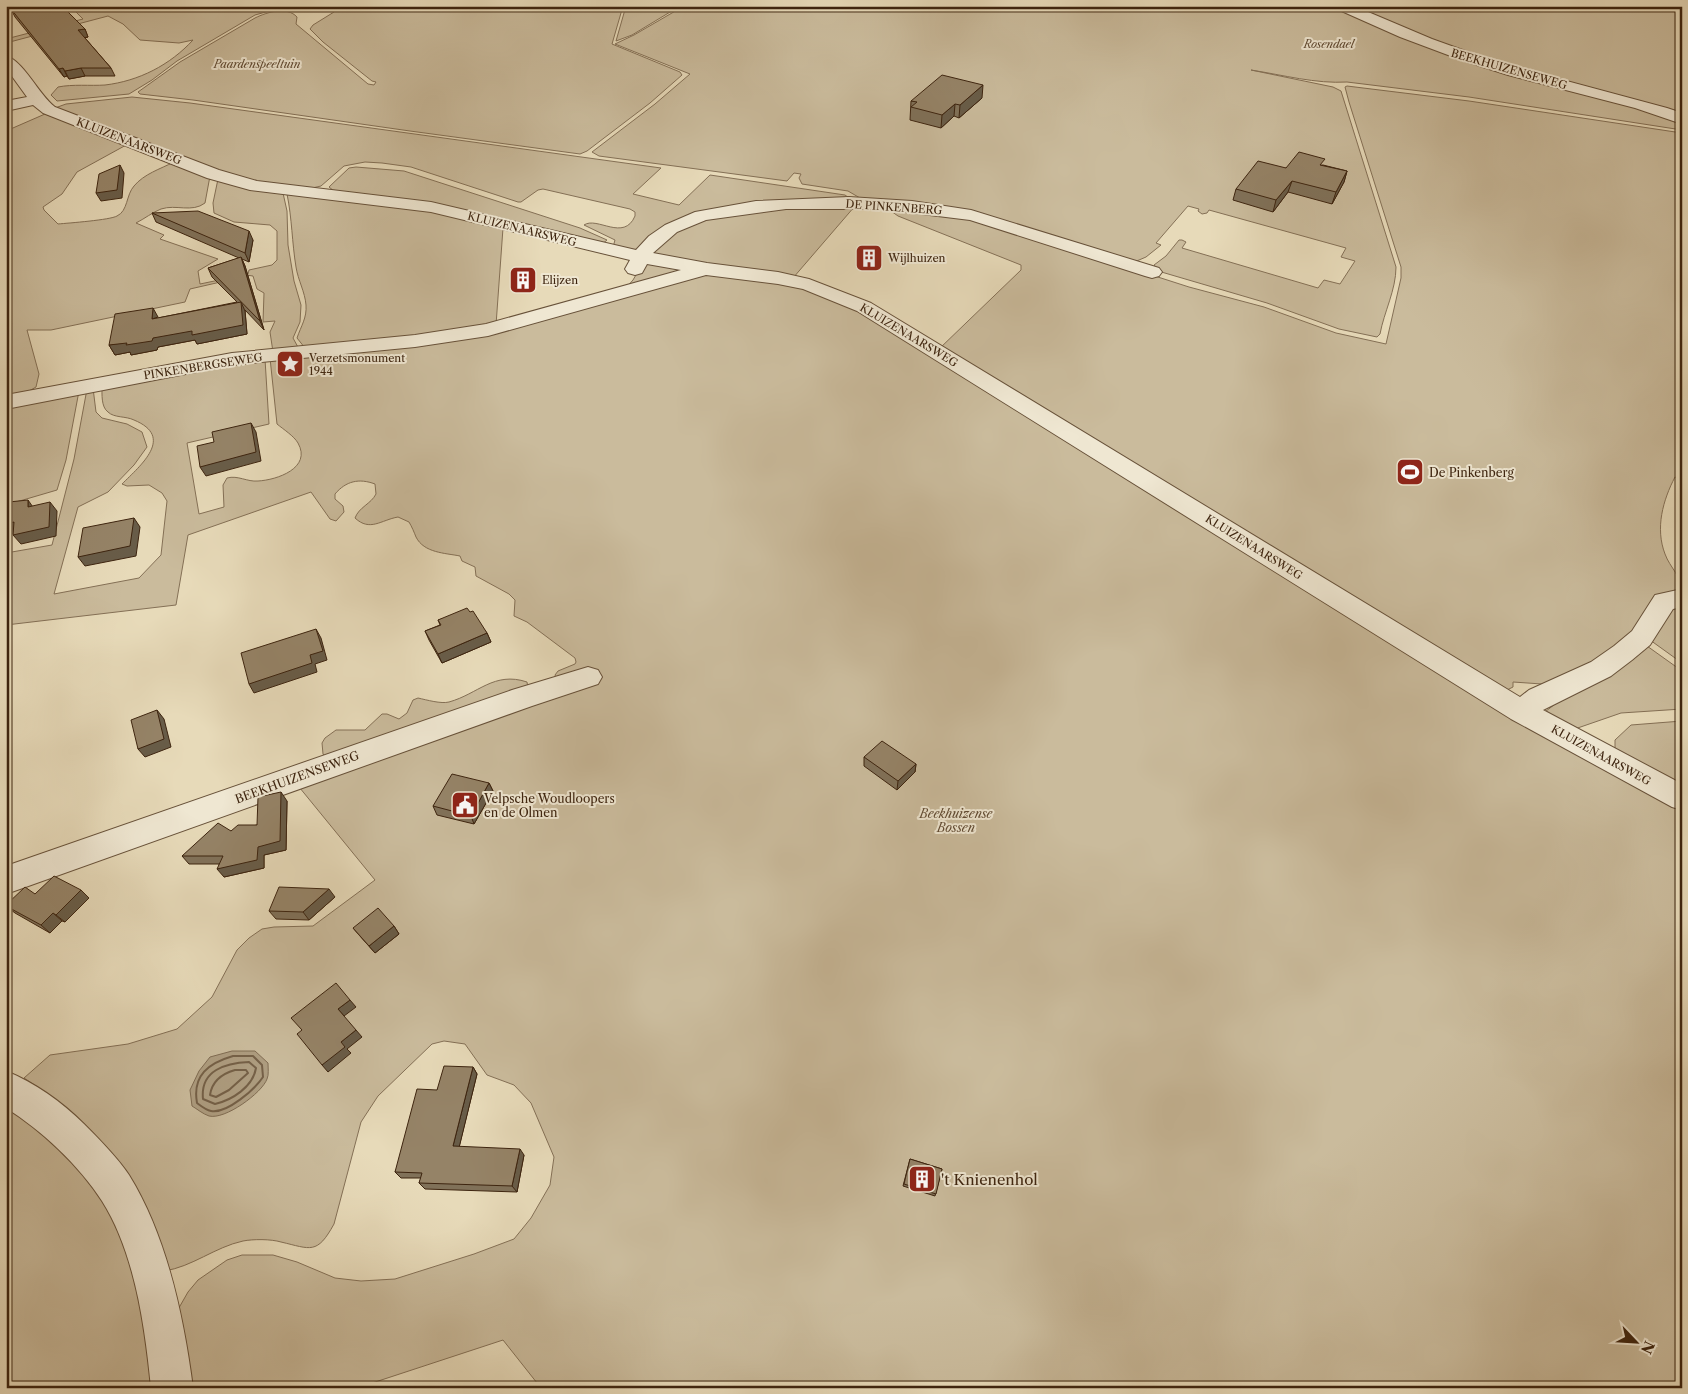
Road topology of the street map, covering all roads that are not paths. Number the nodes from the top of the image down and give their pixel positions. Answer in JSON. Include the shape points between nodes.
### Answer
{"nodes":[{"id":1,"x":1342,"y":6,"type":"edge"},
{"id":2,"x":6,"y":60,"type":"edge"},
{"id":3,"x":41,"y":103,"type":"junction"},
{"id":4,"x":6,"y":106,"type":"edge"},
{"id":5,"x":1682,"y":118,"type":"edge"},
{"id":6,"x":800,"y":186,"type":"dead end"},
{"id":7,"x":855,"y":203,"type":"junction"},
{"id":8,"x":642,"y":257,"type":"junction"},
{"id":9,"x":706,"y":269,"type":"junction"},
{"id":10,"x":1152,"y":272,"type":"dead end"},
{"id":11,"x":606,"y":298,"type":"junction"},
{"id":12,"x":6,"y":402,"type":"edge"},
{"id":13,"x":1682,"y":598,"type":"edge"},
{"id":14,"x":588,"y":677,"type":"dead end"},
{"id":15,"x":1521,"y":711,"type":"junction"},
{"id":16,"x":1682,"y":798,"type":"edge"},
{"id":17,"x":6,"y":880,"type":"edge"},
{"id":18,"x":6,"y":1088,"type":"edge"},
{"id":19,"x":172,"y":1388,"type":"edge"}],
"edges":[{"from":1,"to":5,"type":"street","name":"BEEKHUIZENSEWEG","via":[[1443,50]]},
{"from":2,"to":3,"type":"street"},
{"from":3,"to":4,"type":"street"},
{"from":3,"to":8,"type":"street","name":"KLUIZENAARSWEG","via":[[213,174],[256,186],[431,206]]},
{"from":6,"to":7,"type":"street","via":[[846,193],[856,198]]},
{"from":7,"to":8,"type":"street","name":"DE PINKENBERG","via":[[777,204],[700,216],[672,228]]},
{"from":7,"to":10,"type":"street","name":"DE PINKENBERG","via":[[973,216]]},
{"from":8,"to":9,"type":"street","name":"KLUIZENAARSWEG"},
{"from":8,"to":11,"type":"street","name":"PINKENBERGSEWEG","via":[[628,280]]},
{"from":9,"to":11,"type":"street","name":"PINKENBERGSEWEG"},
{"from":9,"to":15,"type":"street","name":"KLUIZENAARSWEG","via":[[809,285],[864,307]]},
{"from":11,"to":12,"type":"street","name":"PINKENBERGSEWEG","via":[[479,332],[232,359]]},
{"from":13,"to":15,"type":"street","via":[[1664,602],[1641,638],[1601,670],[1539,698]]},
{"from":14,"to":17,"type":"street","name":"BEEKHUIZENSEWEG"},
{"from":15,"to":16,"type":"street","name":"KLUIZENAARSWEG"},
{"from":18,"to":19,"type":"street","via":[[37,1106],[76,1139],[116,1189],[142,1244],[158,1300],[170,1358]]}]}
